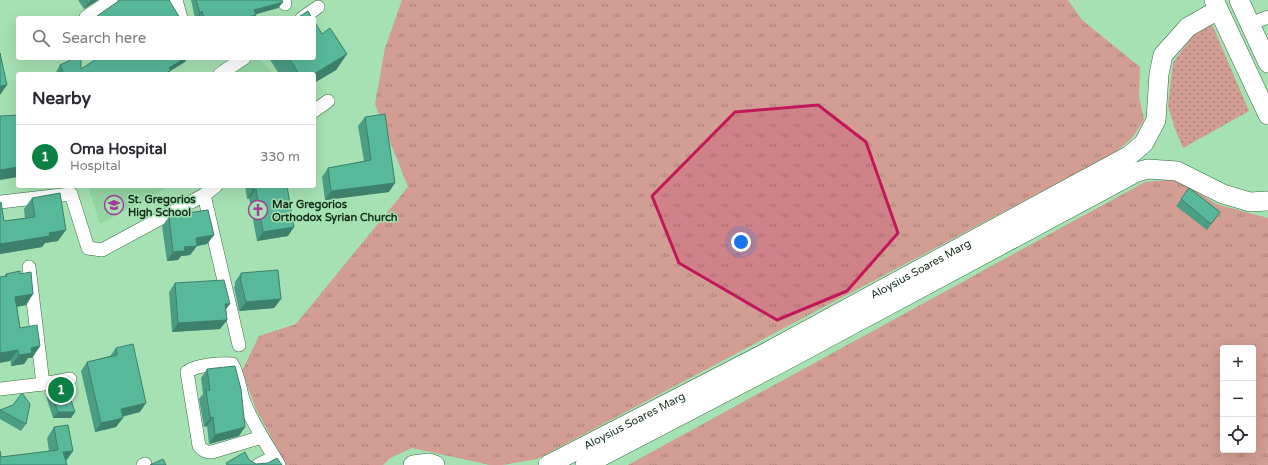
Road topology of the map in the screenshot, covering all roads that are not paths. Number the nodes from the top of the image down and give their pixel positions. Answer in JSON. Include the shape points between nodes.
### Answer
{"nodes":[{"id":1,"x":111,"y":0,"type":"edge"},
{"id":2,"x":176,"y":0,"type":"edge"},
{"id":3,"x":318,"y":7,"type":"dead end"},
{"id":4,"x":1219,"y":11,"type":"edge"},
{"id":5,"x":1245,"y":12,"type":"edge"},
{"id":6,"x":87,"y":16,"type":"edge"},
{"id":7,"x":180,"y":16,"type":"edge"},
{"id":8,"x":305,"y":16,"type":"edge"},
{"id":9,"x":1268,"y":17,"type":"edge"},
{"id":10,"x":241,"y":60,"type":"edge"},
{"id":11,"x":1268,"y":63,"type":"edge"},
{"id":12,"x":223,"y":72,"type":"edge"},
{"id":13,"x":328,"y":101,"type":"dead end"},
{"id":14,"x":316,"y":110,"type":"edge"},
{"id":15,"x":1268,"y":115,"type":"edge"},
{"id":16,"x":1103,"y":179,"type":"junction"},
{"id":17,"x":213,"y":188,"type":"edge"},
{"id":18,"x":204,"y":195,"type":"junction"},
{"id":19,"x":1268,"y":201,"type":"edge"},
{"id":20,"x":0,"y":202,"type":"edge"},
{"id":21,"x":29,"y":266,"type":"dead end"},
{"id":22,"x":239,"y":345,"type":"dead end"},
{"id":23,"x":773,"y":358,"type":"junction"},
{"id":24,"x":70,"y":378,"type":"dead end"},
{"id":25,"x":43,"y":384,"type":"junction"},
{"id":26,"x":0,"y":389,"type":"edge"},
{"id":27,"x":262,"y":437,"type":"junction"},
{"id":28,"x":239,"y":444,"type":"junction"},
{"id":29,"x":276,"y":461,"type":"edge"},
{"id":30,"x":250,"y":465,"type":"edge"},
{"id":31,"x":258,"y":465,"type":"edge"},
{"id":32,"x":413,"y":465,"type":"edge"},
{"id":33,"x":435,"y":465,"type":"edge"},
{"id":34,"x":548,"y":465,"type":"edge"},
{"id":35,"x":585,"y":465,"type":"edge"}],
"edges":[{"from":1,"to":6,"type":"street"},
{"from":2,"to":7,"type":"street"},
{"from":3,"to":8,"type":"street"},
{"from":4,"to":5,"type":"main road","name":"Aloysius Soares Marg"},
{"from":4,"to":15,"type":"main road"},
{"from":4,"to":16,"type":"main road","name":"Aloysius Soares Marg","via":[[1188,27],[1163,55],[1156,120],[1144,143]]},
{"from":5,"to":9,"type":"street"},
{"from":5,"to":11,"type":"main road"},
{"from":10,"to":12,"type":"street"},
{"from":13,"to":14,"type":"street"},
{"from":16,"to":19,"type":"main road","name":"Aloysius Soares Marg","via":[[1148,168],[1177,171],[1223,194],[1250,202]]},
{"from":16,"to":23,"type":"main road","name":"Aloysius Soares Marg"},
{"from":17,"to":18,"type":"street"},
{"from":18,"to":20,"type":"street","via":[[102,250],[88,248],[71,194]]},
{"from":18,"to":22,"type":"street"},
{"from":21,"to":25,"type":"street"},
{"from":23,"to":34,"type":"main road","name":"Aloysius Soares Marg"},
{"from":23,"to":35,"type":"main road","name":"Aloysius Soares Marg"},
{"from":24,"to":25,"type":"street"},
{"from":25,"to":26,"type":"street"},
{"from":27,"to":28,"type":"street"},
{"from":27,"to":28,"type":"street","via":[[245,403],[232,364],[190,369],[187,376],[199,446],[206,452],[212,452]]},
{"from":27,"to":29,"type":"street"},
{"from":28,"to":30,"type":"street"},
{"from":29,"to":31,"type":"street"},
{"from":32,"to":33,"type":"main road"}]}
